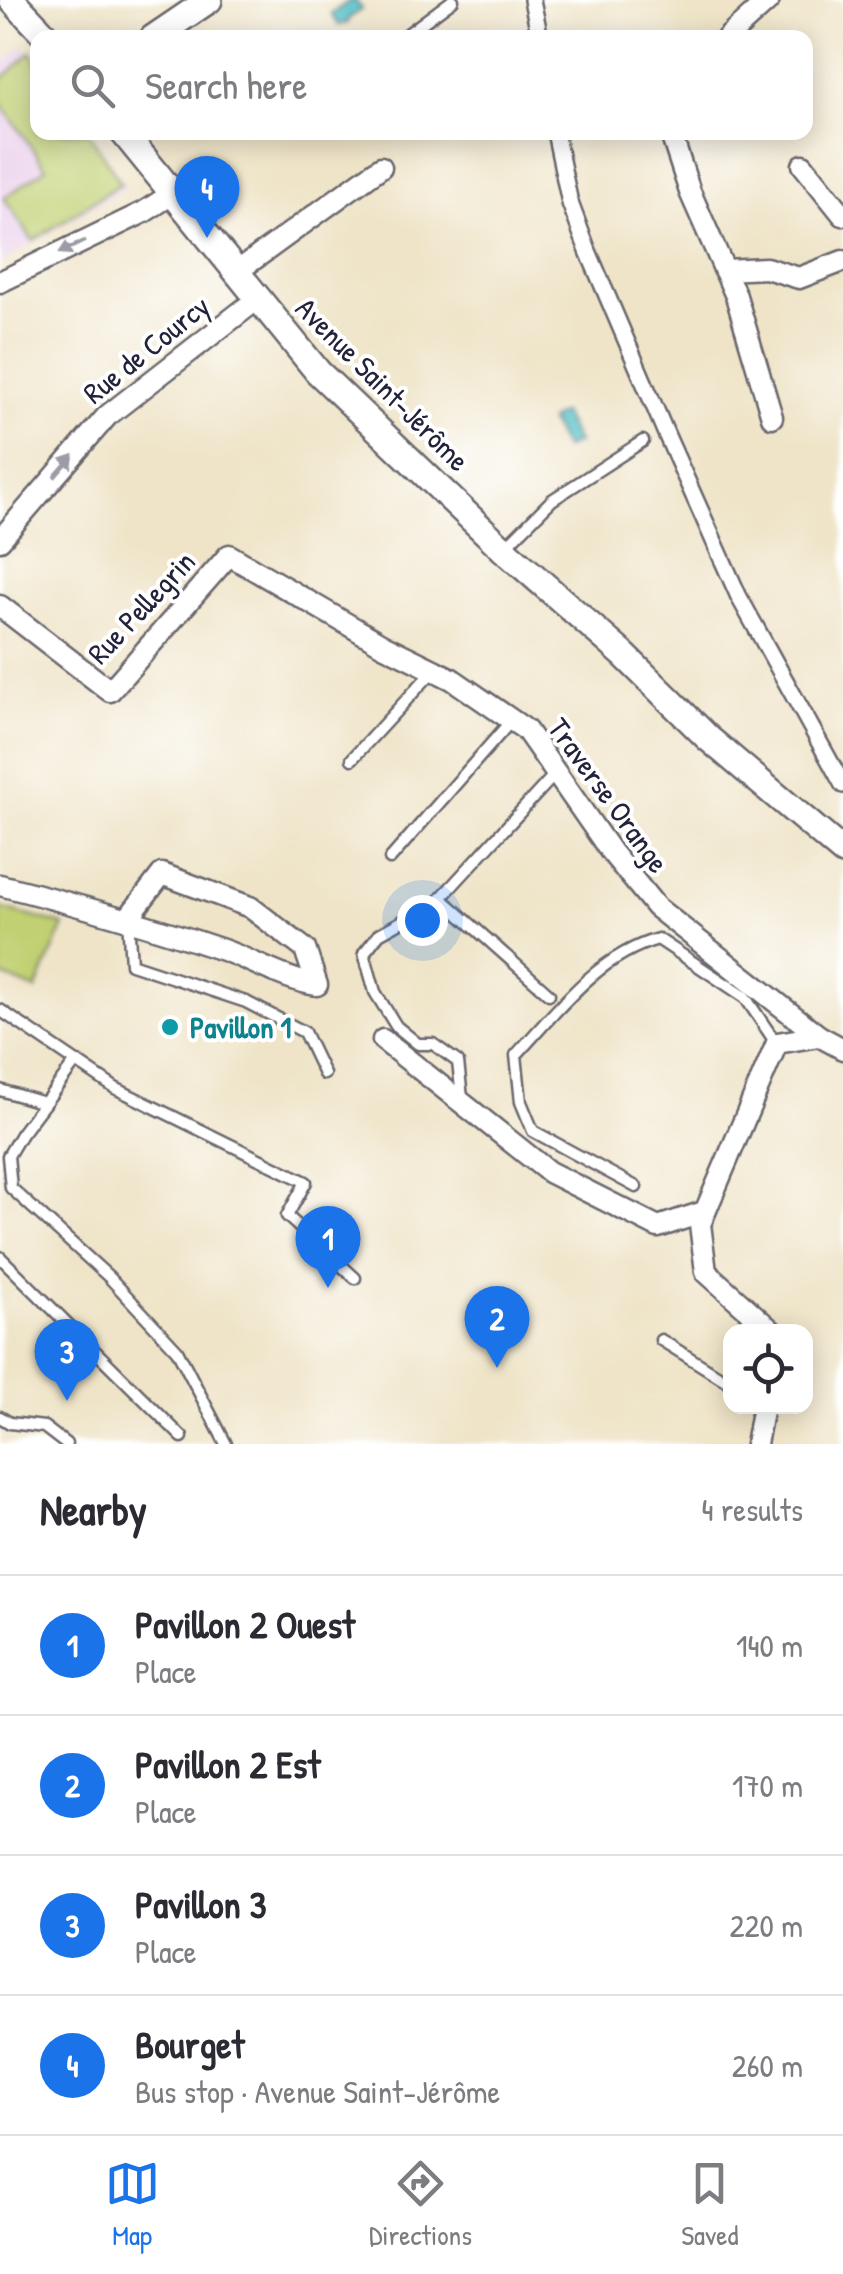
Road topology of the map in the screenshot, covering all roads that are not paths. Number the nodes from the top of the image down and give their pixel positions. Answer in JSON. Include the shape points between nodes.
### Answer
{"nodes":[{"id":1,"x":12,"y":0,"type":"edge"},
{"id":2,"x":453,"y":0,"type":"edge"},
{"id":3,"x":532,"y":0,"type":"edge"},
{"id":4,"x":769,"y":0,"type":"edge"},
{"id":5,"x":199,"y":3,"type":"edge"},
{"id":6,"x":40,"y":30,"type":"edge"},
{"id":7,"x":164,"y":30,"type":"edge"},
{"id":8,"x":413,"y":30,"type":"edge"},
{"id":9,"x":538,"y":30,"type":"edge"},
{"id":10,"x":736,"y":30,"type":"edge"},
{"id":11,"x":129,"y":140,"type":"edge"},
{"id":12,"x":558,"y":140,"type":"edge"},
{"id":13,"x":673,"y":140,"type":"edge"},
{"id":14,"x":803,"y":165,"type":"dead end"},
{"id":15,"x":381,"y":167,"type":"dead end"},
{"id":16,"x":172,"y":194,"type":"junction"},
{"id":17,"x":843,"y":216,"type":"edge"},
{"id":18,"x":843,"y":260,"type":"edge"},
{"id":19,"x":724,"y":270,"type":"junction"},
{"id":20,"x":235,"y":273,"type":"junction"},
{"id":21,"x":0,"y":282,"type":"edge"},
{"id":22,"x":256,"y":300,"type":"junction"},
{"id":23,"x":772,"y":416,"type":"dead end"},
{"id":24,"x":643,"y":440,"type":"dead end"},
{"id":25,"x":0,"y":540,"type":"edge"},
{"id":26,"x":503,"y":549,"type":"junction"},
{"id":27,"x":229,"y":555,"type":"joint"},
{"id":28,"x":0,"y":606,"type":"edge"},
{"id":29,"x":624,"y":656,"type":"junction"},
{"id":30,"x":433,"y":670,"type":"junction"},
{"id":31,"x":512,"y":720,"type":"junction"},
{"id":32,"x":352,"y":759,"type":"dead end"},
{"id":33,"x":556,"y":772,"type":"junction"},
{"id":34,"x":843,"y":785,"type":"edge"},
{"id":35,"x":843,"y":830,"type":"edge"},
{"id":36,"x":843,"y":850,"type":"edge"},
{"id":37,"x":390,"y":859,"type":"dead end"},
{"id":38,"x":0,"y":885,"type":"edge"},
{"id":39,"x":434,"y":904,"type":"dead end"},
{"id":40,"x":128,"y":918,"type":"junction"},
{"id":41,"x":549,"y":994,"type":"dead end"},
{"id":42,"x":0,"y":1010,"type":"edge"},
{"id":43,"x":819,"y":1036,"type":"junction"},
{"id":44,"x":382,"y":1040,"type":"dead end"},
{"id":45,"x":776,"y":1044,"type":"junction"},
{"id":46,"x":843,"y":1049,"type":"edge"},
{"id":47,"x":75,"y":1063,"type":"junction"},
{"id":48,"x":324,"y":1074,"type":"dead end"},
{"id":49,"x":0,"y":1090,"type":"edge"},
{"id":50,"x":44,"y":1103,"type":"junction"},
{"id":51,"x":462,"y":1104,"type":"junction"},
{"id":52,"x":636,"y":1187,"type":"dead end"},
{"id":53,"x":704,"y":1212,"type":"junction"},
{"id":54,"x":0,"y":1257,"type":"edge"},
{"id":55,"x":355,"y":1278,"type":"dead end"},
{"id":56,"x":764,"y":1324,"type":"edge"},
{"id":57,"x":661,"y":1340,"type":"dead end"},
{"id":58,"x":723,"y":1380,"type":"edge"},
{"id":59,"x":762,"y":1414,"type":"edge"},
{"id":60,"x":0,"y":1417,"type":"edge"},
{"id":61,"x":182,"y":1438,"type":"dead end"},
{"id":62,"x":66,"y":1444,"type":"edge"},
{"id":63,"x":226,"y":1444,"type":"edge"},
{"id":64,"x":756,"y":1444,"type":"edge"}],
"edges":[{"from":1,"to":6,"type":"street"},
{"from":2,"to":8,"type":"lane"},
{"from":3,"to":9,"type":"street"},
{"from":4,"to":10,"type":"street"},
{"from":5,"to":7,"type":"street"},
{"from":11,"to":16,"type":"street","name":"Avenue Saint-Jérôme"},
{"from":12,"to":34,"type":"street","via":[[570,203],[659,420],[739,597]]},
{"from":13,"to":19,"type":"street"},
{"from":14,"to":17,"type":"street"},
{"from":15,"to":20,"type":"street"},
{"from":16,"to":20,"type":"street","name":"Avenue Saint-Jérôme"},
{"from":16,"to":21,"type":"street","one_way":true},
{"from":18,"to":19,"type":"street","via":[[799,278],[766,268]]},
{"from":19,"to":23,"type":"street"},
{"from":20,"to":22,"type":"street","name":"Avenue Saint-Jérôme"},
{"from":25,"to":22,"type":"street","name":"Rue de Courcy","one_way":true,"via":[[107,416]]},
{"from":22,"to":26,"type":"street","name":"Avenue Saint-Jérôme","via":[[318,372]]},
{"from":24,"to":26,"type":"lane","via":[[552,500]]},
{"from":26,"to":29,"type":"street","name":"Avenue Saint-Jérôme"},
{"from":27,"to":28,"type":"street","name":"Rue Pellegrin","via":[[110,691]]},
{"from":27,"to":30,"type":"street","name":"Traverse Orange"},
{"from":29,"to":35,"type":"street","name":"Avenue Saint-Jérôme"},
{"from":29,"to":36,"type":"street","name":"Avenue Saint-Jérôme","via":[[708,738]]},
{"from":30,"to":31,"type":"street","name":"Traverse Orange"},
{"from":30,"to":32,"type":"lane"},
{"from":31,"to":33,"type":"street","name":"Traverse Orange"},
{"from":31,"to":37,"type":"lane"},
{"from":33,"to":41,"type":"lane","via":[[442,898]]},
{"from":33,"to":43,"type":"street","name":"Traverse Orange","via":[[656,907]]},
{"from":38,"to":40,"type":"street"},
{"from":39,"to":51,"type":"lane","via":[[379,934],[364,954],[396,1026],[458,1062]]},
{"from":40,"to":40,"type":"street","via":[[303,983],[317,985],[305,948],[250,907],[162,874]]},
{"from":40,"to":48,"type":"lane","via":[[130,964],[246,1002],[304,1032]]},
{"from":42,"to":47,"type":"lane"},
{"from":43,"to":45,"type":"street"},
{"from":43,"to":46,"type":"street","name":"Traverse Orange"},
{"from":44,"to":51,"type":"street"},
{"from":45,"to":52,"type":"lane","via":[[745,997],[658,938],[630,946],[586,980],[516,1055],[520,1102],[533,1131]]},
{"from":45,"to":53,"type":"street"},
{"from":47,"to":50,"type":"lane"},
{"from":47,"to":55,"type":"lane","via":[[306,1182],[288,1216]]},
{"from":49,"to":50,"type":"lane"},
{"from":50,"to":63,"type":"lane","via":[[8,1156],[12,1188],[177,1350]]},
{"from":51,"to":53,"type":"street","via":[[549,1172],[658,1227]]},
{"from":53,"to":56,"type":"street","via":[[706,1272]]},
{"from":54,"to":61,"type":"lane"},
{"from":57,"to":58,"type":"lane"},
{"from":59,"to":64,"type":"street"},
{"from":60,"to":62,"type":"lane","via":[[44,1427]]}]}
